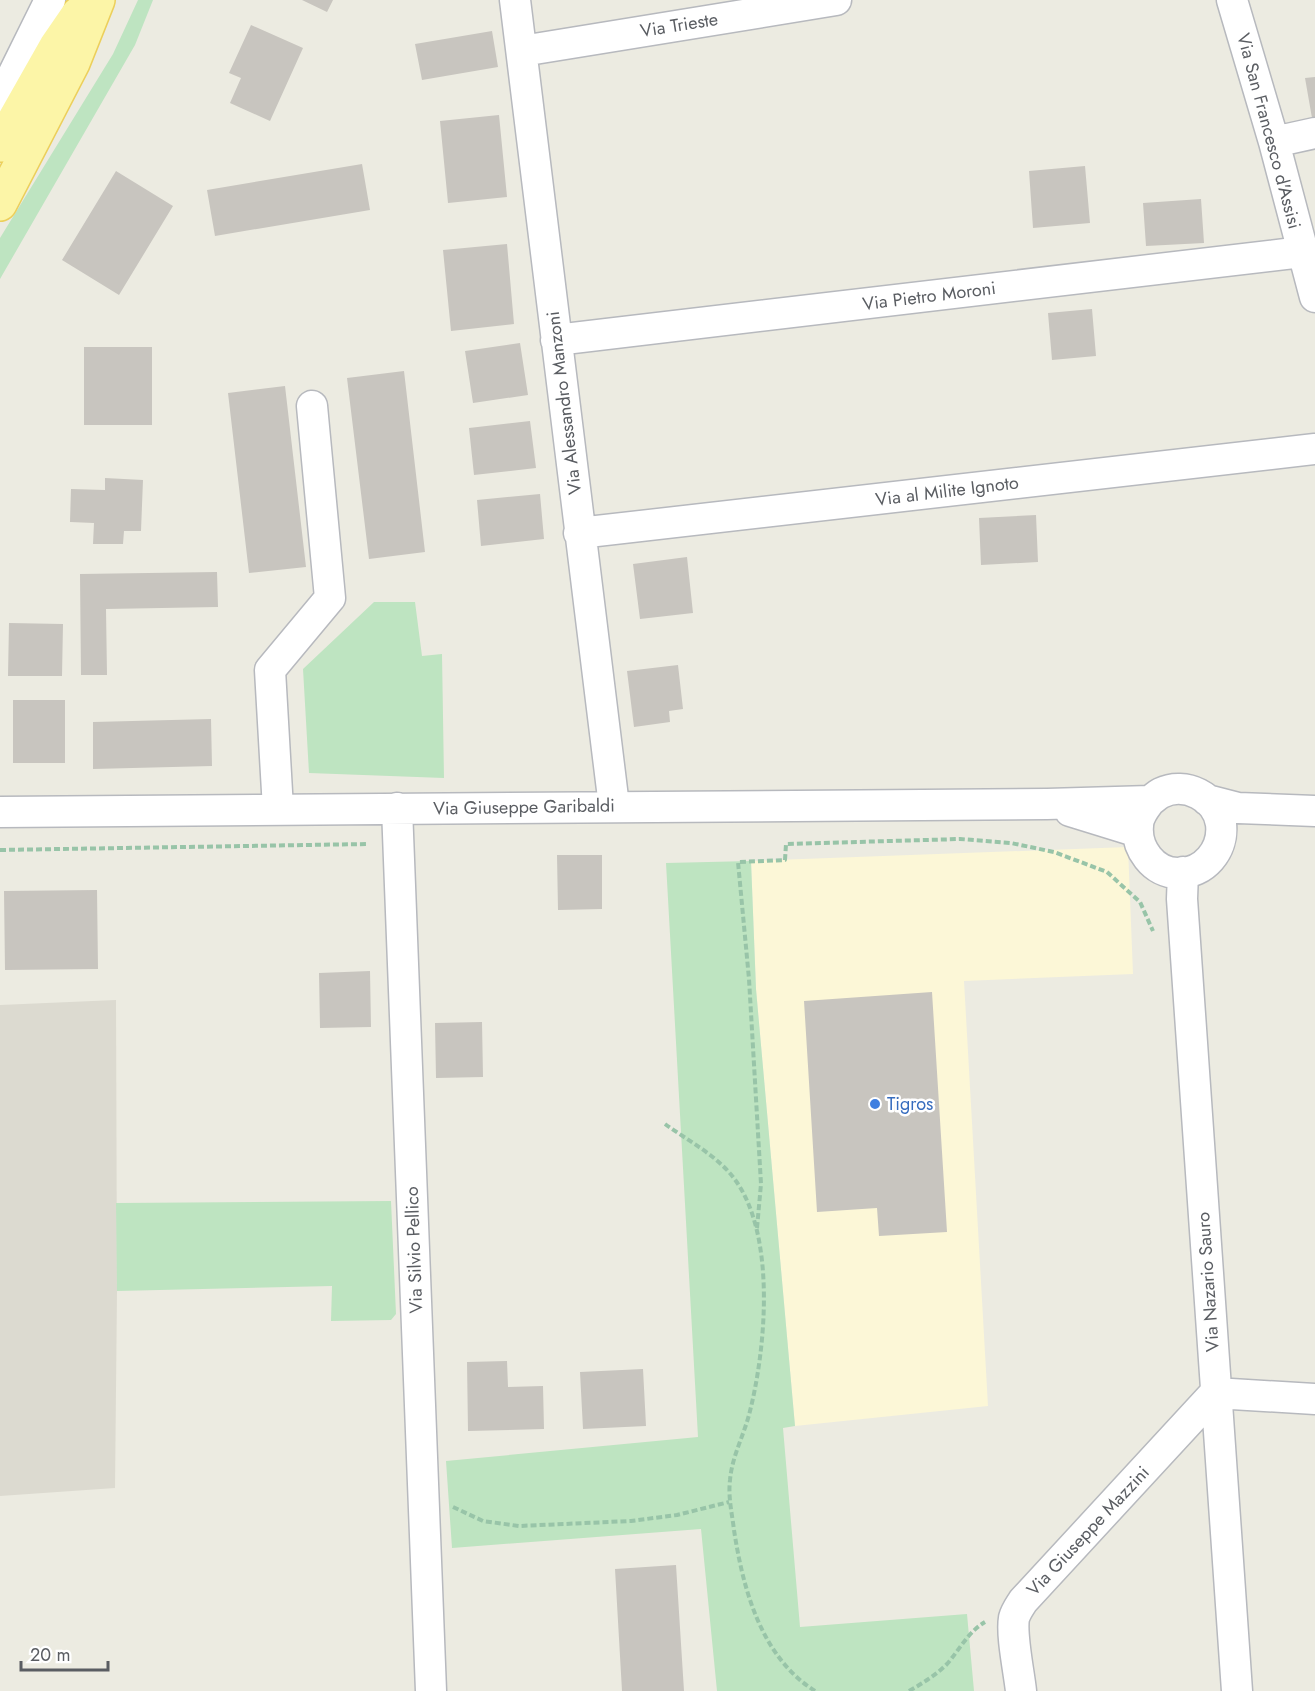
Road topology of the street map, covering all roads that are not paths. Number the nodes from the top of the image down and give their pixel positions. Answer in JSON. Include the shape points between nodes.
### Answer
{"nodes":[{"id":1,"x":50,"y":0,"type":"edge"},
{"id":2,"x":88,"y":0,"type":"edge"},
{"id":3,"x":98,"y":0,"type":"edge"},
{"id":4,"x":515,"y":0,"type":"edge"},
{"id":5,"x":836,"y":0,"type":"edge"},
{"id":6,"x":1232,"y":0,"type":"edge"},
{"id":7,"x":522,"y":51,"type":"junction"},
{"id":8,"x":0,"y":101,"type":"edge"},
{"id":9,"x":1315,"y":133,"type":"edge"},
{"id":10,"x":1274,"y":142,"type":"junction"},
{"id":11,"x":0,"y":145,"type":"edge"},
{"id":12,"x":0,"y":204,"type":"edge"},
{"id":13,"x":1302,"y":252,"type":"junction"},
{"id":14,"x":1315,"y":297,"type":"edge"},
{"id":15,"x":556,"y":340,"type":"junction"},
{"id":16,"x":312,"y":406,"type":"dead end"},
{"id":17,"x":1315,"y":449,"type":"edge"},
{"id":18,"x":579,"y":533,"type":"junction"},
{"id":19,"x":1207,"y":800,"type":"junction"},
{"id":20,"x":1150,"y":801,"type":"junction"},
{"id":21,"x":1047,"y":804,"type":"junction"},
{"id":22,"x":614,"y":806,"type":"junction"},
{"id":23,"x":397,"y":808,"type":"junction"},
{"id":24,"x":278,"y":809,"type":"junction"},
{"id":25,"x":1310,"y":811,"type":"edge"},
{"id":26,"x":0,"y":812,"type":"edge"},
{"id":27,"x":1138,"y":832,"type":"junction"},
{"id":28,"x":1216,"y":851,"type":"junction"},
{"id":29,"x":1180,"y":882,"type":"junction"},
{"id":30,"x":1215,"y":1393,"type":"junction"},
{"id":31,"x":1315,"y":1399,"type":"edge"},
{"id":32,"x":431,"y":1691,"type":"edge"},
{"id":33,"x":1021,"y":1691,"type":"edge"},
{"id":34,"x":1237,"y":1691,"type":"edge"}],
"edges":[{"from":1,"to":8,"type":"street"},
{"from":2,"to":11,"type":"main road","via":[[56,46]]},
{"from":3,"to":12,"type":"main road","via":[[73,63]]},
{"from":4,"to":7,"type":"street","name":"Via Alessandro Manzoni"},
{"from":5,"to":7,"type":"street","name":"Via Trieste"},
{"from":6,"to":10,"type":"street","name":"Via San Francesco d'Assisi"},
{"from":7,"to":15,"type":"street","name":"Via Alessandro Manzoni"},
{"from":9,"to":10,"type":"street"},
{"from":10,"to":13,"type":"street","name":"Via San Francesco d'Assisi"},
{"from":13,"to":14,"type":"street","name":"Via San Francesco d'Assisi"},
{"from":13,"to":15,"type":"street","name":"Via Pietro Moroni"},
{"from":15,"to":18,"type":"street","name":"Via Alessandro Manzoni"},
{"from":16,"to":24,"type":"street","via":[[330,598],[270,670]]},
{"from":17,"to":18,"type":"street","name":"Via al Milite Ignoto"},
{"from":18,"to":22,"type":"street","name":"Via Alessandro Manzoni"},
{"from":19,"to":20,"type":"street","name":"Via Giuseppe Garibaldi","via":[[1189,790],[1175,789]]},
{"from":19,"to":25,"type":"street","name":"Via Giuseppe Garibaldi","via":[[1238,808]]},
{"from":19,"to":28,"type":"street","via":[[1220,818],[1222,832]]},
{"from":20,"to":21,"type":"street","name":"Via Giuseppe Garibaldi"},
{"from":20,"to":27,"type":"street","via":[[1142,812]]},
{"from":21,"to":22,"type":"street","name":"Via Giuseppe Garibaldi"},
{"from":21,"to":27,"type":"street","name":"Via Giuseppe Garibaldi"},
{"from":22,"to":23,"type":"street","name":"Via Giuseppe Garibaldi"},
{"from":23,"to":24,"type":"street","name":"Via Giuseppe Garibaldi"},
{"from":23,"to":32,"type":"street","name":"Via Silvio Pellico"},
{"from":24,"to":26,"type":"street","name":"Via Giuseppe Garibaldi"},
{"from":25,"to":28,"type":"street","name":"Via Giuseppe Garibaldi","via":[[1243,827]]},
{"from":27,"to":29,"type":"street","via":[[1142,851],[1150,861]]},
{"from":28,"to":29,"type":"street"},
{"from":29,"to":30,"type":"street","name":"Via Nazario Sauro"},
{"from":30,"to":31,"type":"street"},
{"from":30,"to":33,"type":"street","name":"Via Giuseppe Mazzini","via":[[1023,1601],[1014,1619]]},
{"from":30,"to":34,"type":"street","name":"Via Nazario Sauro"}]}
